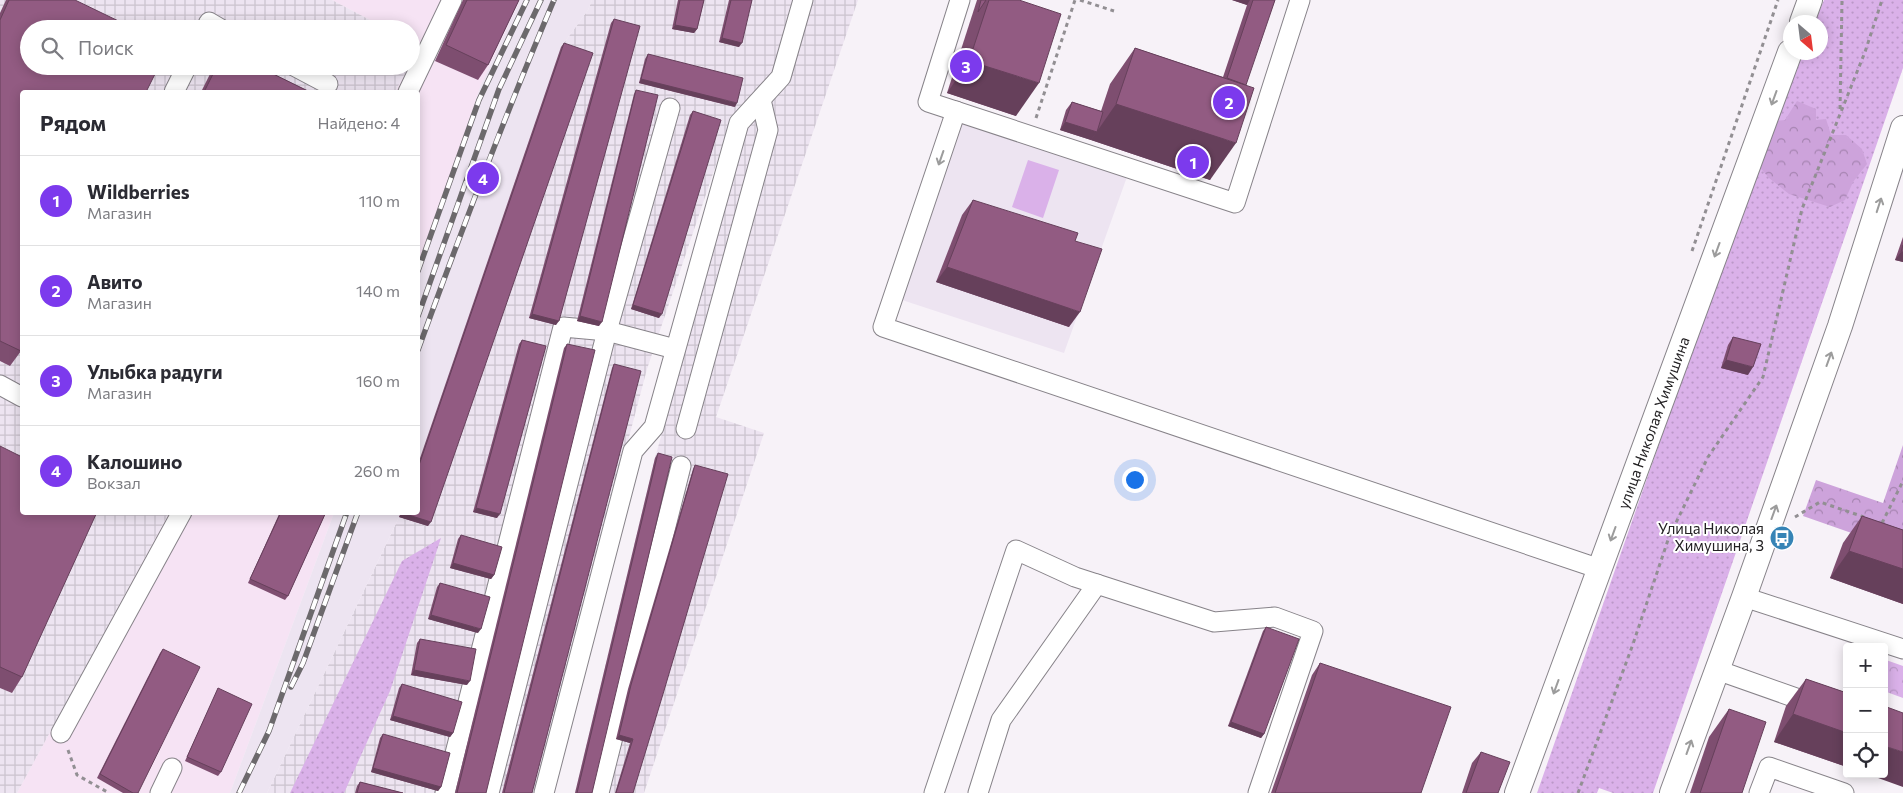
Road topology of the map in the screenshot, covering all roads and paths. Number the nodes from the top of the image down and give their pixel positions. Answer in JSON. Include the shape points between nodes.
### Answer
{"nodes":[{"id":1,"x":452,"y":0,"type":"edge"},
{"id":2,"x":802,"y":0,"type":"edge"},
{"id":3,"x":960,"y":0,"type":"edge"},
{"id":4,"x":1075,"y":0,"type":"edge"},
{"id":5,"x":1080,"y":0,"type":"edge"},
{"id":6,"x":1300,"y":0,"type":"edge"},
{"id":7,"x":1810,"y":0,"type":"edge"},
{"id":8,"x":1842,"y":0,"type":"edge"},
{"id":9,"x":1882,"y":0,"type":"edge"},
{"id":10,"x":1114,"y":11,"type":"dead end"},
{"id":11,"x":1805,"y":15,"type":"edge"},
{"id":12,"x":1787,"y":60,"type":"edge"},
{"id":13,"x":420,"y":67,"type":"edge"},
{"id":14,"x":182,"y":75,"type":"edge"},
{"id":15,"x":311,"y":75,"type":"edge"},
{"id":16,"x":416,"y":75,"type":"edge"},
{"id":17,"x":328,"y":84,"type":"dead end"},
{"id":18,"x":175,"y":90,"type":"edge"},
{"id":19,"x":409,"y":90,"type":"edge"},
{"id":20,"x":761,"y":100,"type":"junction"},
{"id":21,"x":670,"y":108,"type":"dead end"},
{"id":22,"x":956,"y":111,"type":"junction"},
{"id":23,"x":1840,"y":113,"type":"junction"},
{"id":24,"x":1035,"y":122,"type":"dead end"},
{"id":25,"x":1903,"y":128,"type":"edge"},
{"id":26,"x":607,"y":331,"type":"junction"},
{"id":27,"x":675,"y":349,"type":"junction"},
{"id":28,"x":0,"y":386,"type":"edge"},
{"id":29,"x":20,"y":396,"type":"edge"},
{"id":30,"x":686,"y":429,"type":"dead end"},
{"id":31,"x":680,"y":466,"type":"dead end"},
{"id":32,"x":1903,"y":481,"type":"edge"},
{"id":33,"x":180,"y":515,"type":"edge"},
{"id":34,"x":1864,"y":517,"type":"edge"},
{"id":35,"x":1789,"y":520,"type":"dead end"},
{"id":36,"x":1873,"y":520,"type":"edge"},
{"id":37,"x":1882,"y":523,"type":"junction"},
{"id":38,"x":1889,"y":526,"type":"edge"},
{"id":39,"x":1600,"y":569,"type":"junction"},
{"id":40,"x":1098,"y":584,"type":"junction"},
{"id":41,"x":1744,"y":597,"type":"junction"},
{"id":42,"x":1903,"y":649,"type":"edge"},
{"id":43,"x":1717,"y":670,"type":"junction"},
{"id":44,"x":1843,"y":715,"type":"edge"},
{"id":45,"x":61,"y":733,"type":"joint"},
{"id":46,"x":172,"y":768,"type":"dead end"},
{"id":47,"x":109,"y":793,"type":"edge"},
{"id":48,"x":160,"y":793,"type":"edge"},
{"id":49,"x":445,"y":793,"type":"edge"},
{"id":50,"x":489,"y":793,"type":"edge"},
{"id":51,"x":544,"y":793,"type":"edge"},
{"id":52,"x":599,"y":793,"type":"edge"},
{"id":53,"x":934,"y":793,"type":"edge"},
{"id":54,"x":978,"y":793,"type":"edge"},
{"id":55,"x":1258,"y":793,"type":"edge"},
{"id":56,"x":1517,"y":793,"type":"edge"},
{"id":57,"x":1578,"y":793,"type":"edge"},
{"id":58,"x":1672,"y":793,"type":"edge"},
{"id":59,"x":1759,"y":793,"type":"edge"},
{"id":60,"x":1844,"y":793,"type":"edge"}],
"edges":[{"from":1,"to":13,"type":"lane"},
{"from":2,"to":20,"type":"lane","via":[[781,77]]},
{"from":3,"to":22,"type":"lane","via":[[928,102]]},
{"from":4,"to":24,"type":"path"},
{"from":5,"to":10,"type":"path"},
{"from":6,"to":22,"type":"lane","via":[[1235,203]]},
{"from":7,"to":11,"type":"main road"},
{"from":8,"to":23,"type":"path"},
{"from":9,"to":23,"type":"path"},
{"from":12,"to":39,"type":"main road","name":"улица Николая Химушина","one_way":true},
{"from":14,"to":18,"type":"lane"},
{"from":15,"to":17,"type":"lane"},
{"from":16,"to":19,"type":"lane"},
{"from":20,"to":27,"type":"lane","via":[[739,123]]},
{"from":20,"to":30,"type":"lane","via":[[768,130]]},
{"from":21,"to":26,"type":"lane"},
{"from":22,"to":39,"type":"lane","one_way":true,"via":[[902,281],[883,327]]},
{"from":23,"to":57,"type":"path","via":[[1802,209],[1763,377],[1708,457],[1669,538]]},
{"from":41,"to":25,"type":"main road","one_way":true,"via":[[1840,326]]},
{"from":26,"to":27,"type":"lane"},
{"from":26,"to":49,"type":"lane","via":[[563,327]]},
{"from":26,"to":50,"type":"lane"},
{"from":27,"to":51,"type":"lane","via":[[654,427],[633,451]]},
{"from":28,"to":29,"type":"lane"},
{"from":31,"to":52,"type":"lane"},
{"from":32,"to":37,"type":"path"},
{"from":33,"to":45,"type":"lane"},
{"from":34,"to":35,"type":"path","via":[[1820,502]]},
{"from":36,"to":37,"type":"path"},
{"from":37,"to":38,"type":"path"},
{"from":39,"to":56,"type":"main road","name":"улица Николая Химушина","one_way":true},
{"from":40,"to":53,"type":"lane","via":[[1016,550]]},
{"from":40,"to":54,"type":"lane","via":[[1001,720]]},
{"from":40,"to":55,"type":"lane","via":[[1214,622],[1275,617],[1313,631]]},
{"from":41,"to":42,"type":"lane"},
{"from":41,"to":43,"type":"main road"},
{"from":43,"to":44,"type":"lane"},
{"from":58,"to":43,"type":"main road","one_way":true},
{"from":45,"to":47,"type":"path","via":[[77,776]]},
{"from":46,"to":48,"type":"lane"},
{"from":59,"to":60,"type":"lane","via":[[1769,767]]}]}
